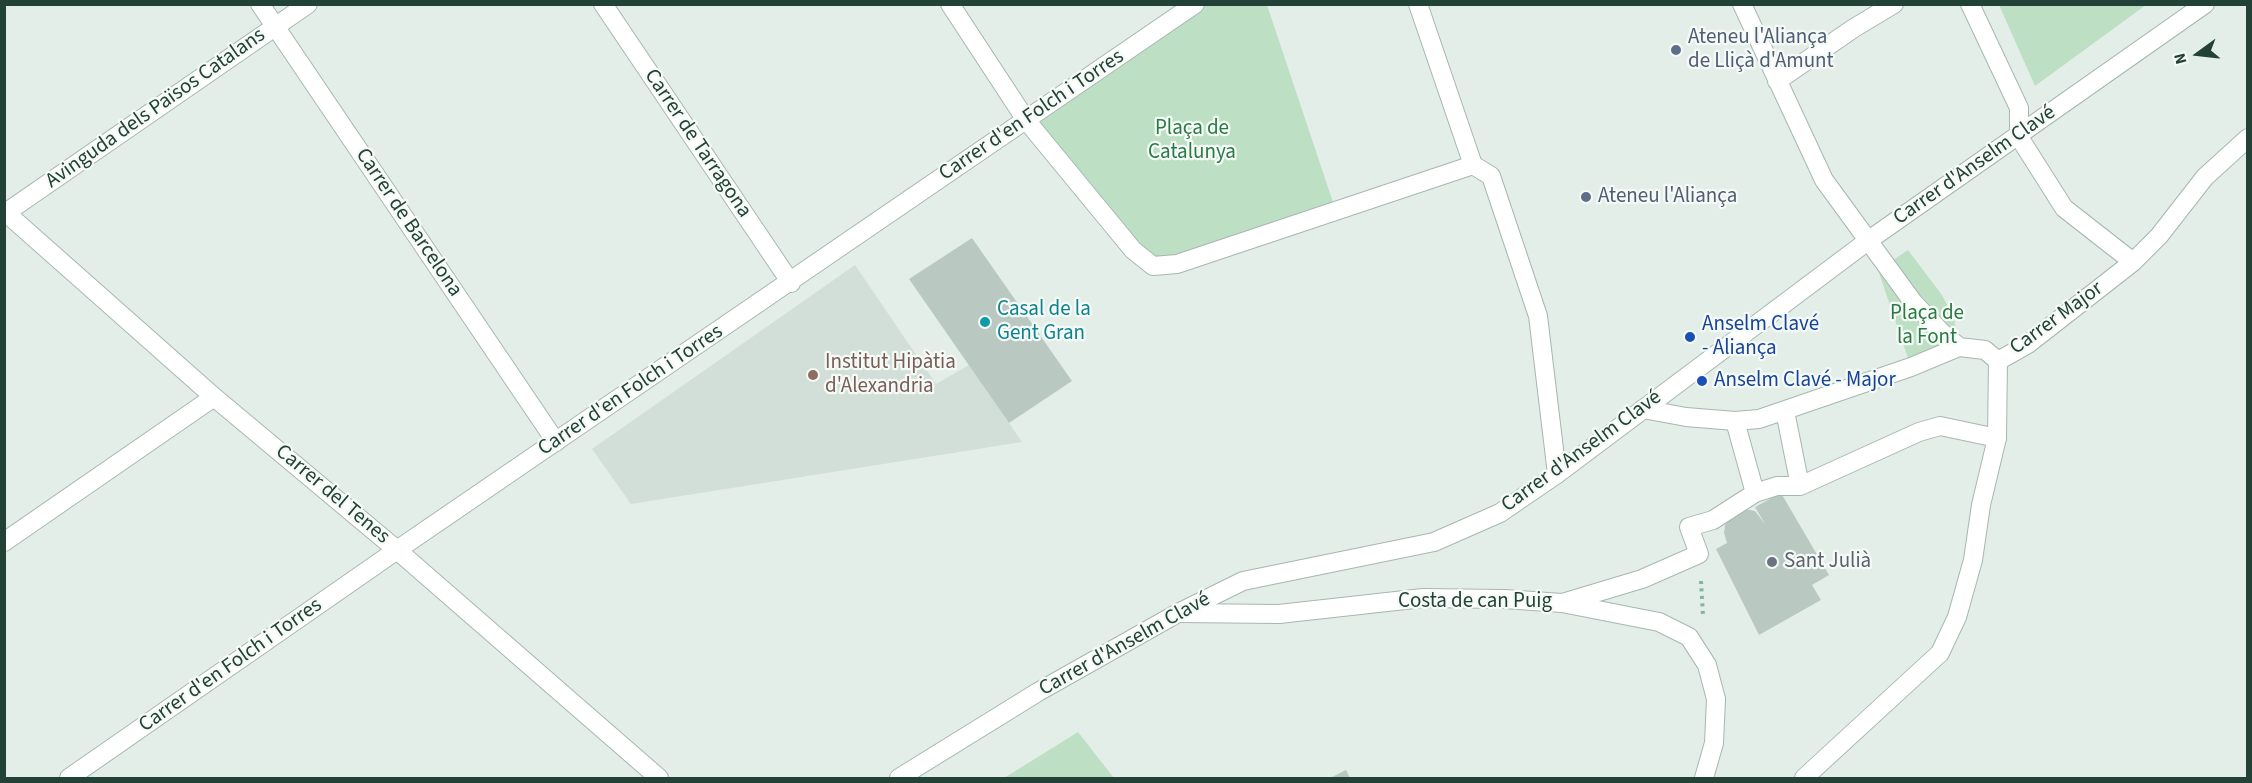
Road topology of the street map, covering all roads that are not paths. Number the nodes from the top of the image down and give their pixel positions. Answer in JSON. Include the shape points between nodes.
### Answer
{"nodes":[{"id":1,"x":260,"y":4,"type":"edge"},
{"id":2,"x":308,"y":4,"type":"edge"},
{"id":3,"x":603,"y":4,"type":"edge"},
{"id":4,"x":950,"y":4,"type":"edge"},
{"id":5,"x":1195,"y":4,"type":"edge"},
{"id":6,"x":1418,"y":4,"type":"edge"},
{"id":7,"x":1743,"y":4,"type":"edge"},
{"id":8,"x":1894,"y":4,"type":"edge"},
{"id":9,"x":1970,"y":4,"type":"edge"},
{"id":10,"x":2205,"y":4,"type":"edge"},
{"id":11,"x":275,"y":27,"type":"junction"},
{"id":12,"x":1777,"y":81,"type":"junction"},
{"id":13,"x":1026,"y":120,"type":"junction"},
{"id":14,"x":2019,"y":137,"type":"junction"},
{"id":15,"x":2247,"y":138,"type":"edge"},
{"id":16,"x":1473,"y":165,"type":"junction"},
{"id":17,"x":5,"y":213,"type":"edge"},
{"id":18,"x":1869,"y":240,"type":"junction"},
{"id":19,"x":2133,"y":262,"type":"junction"},
{"id":20,"x":791,"y":283,"type":"junction"},
{"id":21,"x":1959,"y":347,"type":"junction"},
{"id":22,"x":1998,"y":361,"type":"junction"},
{"id":23,"x":214,"y":397,"type":"junction"},
{"id":24,"x":1642,"y":409,"type":"junction"},
{"id":25,"x":1785,"y":411,"type":"junction"},
{"id":26,"x":1735,"y":421,"type":"junction"},
{"id":27,"x":1997,"y":438,"type":"junction"},
{"id":28,"x":556,"y":442,"type":"junction"},
{"id":29,"x":1557,"y":474,"type":"junction"},
{"id":30,"x":1800,"y":486,"type":"junction"},
{"id":31,"x":1755,"y":493,"type":"junction"},
{"id":32,"x":4,"y":542,"type":"edge"},
{"id":33,"x":397,"y":550,"type":"junction"},
{"id":34,"x":1562,"y":603,"type":"junction"},
{"id":35,"x":1178,"y":613,"type":"junction"},
{"id":36,"x":69,"y":778,"type":"edge"},
{"id":37,"x":659,"y":778,"type":"edge"},
{"id":38,"x":899,"y":778,"type":"edge"},
{"id":39,"x":1704,"y":778,"type":"edge"},
{"id":40,"x":1804,"y":778,"type":"edge"}],
"edges":[{"from":1,"to":11,"type":"street","name":"Carrer de Barcelona"},
{"from":2,"to":11,"type":"street","name":"Avinguda dels Països Catalans"},
{"from":3,"to":20,"type":"street","name":"Carrer de Tarragona"},
{"from":4,"to":13,"type":"street"},
{"from":5,"to":13,"type":"street","name":"Carrer d'en Folch i Torres"},
{"from":6,"to":16,"type":"street"},
{"from":7,"to":12,"type":"street"},
{"from":8,"to":12,"type":"street"},
{"from":9,"to":14,"type":"street","via":[[2019,108]]},
{"from":10,"to":14,"type":"street","name":"Carrer d'Anselm Clavé"},
{"from":11,"to":17,"type":"street","name":"Avinguda dels Països Catalans"},
{"from":11,"to":28,"type":"street","name":"Carrer de Barcelona"},
{"from":12,"to":18,"type":"street","via":[[1824,180]]},
{"from":13,"to":16,"type":"street","via":[[1133,250],[1153,266],[1177,264]]},
{"from":13,"to":20,"type":"street","name":"Carrer d'en Folch i Torres"},
{"from":14,"to":18,"type":"street","name":"Carrer d'Anselm Clavé"},
{"from":14,"to":19,"type":"street","via":[[2064,207]]},
{"from":15,"to":19,"type":"street","name":"Carrer Major","via":[[2205,177],[2159,237]]},
{"from":16,"to":29,"type":"street","via":[[1491,176],[1538,316]]},
{"from":17,"to":23,"type":"street","name":"Carrer del Tenes"},
{"from":18,"to":21,"type":"street","via":[[1913,303]]},
{"from":18,"to":24,"type":"street","name":"Carrer d'Anselm Clavé"},
{"from":19,"to":22,"type":"street","name":"Carrer Major","via":[[2028,344]]},
{"from":20,"to":28,"type":"street","name":"Carrer d'en Folch i Torres"},
{"from":21,"to":22,"type":"street","name":"Carrer Major","via":[[1985,350]]},
{"from":21,"to":25,"type":"street"},
{"from":22,"to":27,"type":"street"},
{"from":23,"to":32,"type":"street"},
{"from":23,"to":33,"type":"street","name":"Carrer del Tenes"},
{"from":24,"to":26,"type":"street"},
{"from":24,"to":29,"type":"street","name":"Carrer d'Anselm Clavé"},
{"from":25,"to":26,"type":"street"},
{"from":25,"to":30,"type":"street"},
{"from":26,"to":31,"type":"street"},
{"from":27,"to":30,"type":"street","via":[[1940,426]]},
{"from":27,"to":40,"type":"street","via":[[1973,560],[1957,617],[1940,653]]},
{"from":28,"to":33,"type":"street","name":"Carrer d'en Folch i Torres"},
{"from":29,"to":35,"type":"street","name":"Carrer d'Anselm Clavé","via":[[1500,513],[1434,542],[1243,581]]},
{"from":30,"to":31,"type":"street","via":[[1777,486]]},
{"from":31,"to":34,"type":"street","via":[[1713,520],[1689,527],[1699,554],[1641,579]]},
{"from":33,"to":36,"type":"street","name":"Carrer d'en Folch i Torres"},
{"from":33,"to":37,"type":"street","name":"Carrer del Tenes"},
{"from":34,"to":35,"type":"street","name":"Costa de can Puig","via":[[1423,598],[1279,614]]},
{"from":34,"to":39,"type":"street","name":"Costa de can Puig","via":[[1659,622],[1689,637],[1707,665],[1716,699],[1714,743]]},
{"from":35,"to":38,"type":"street","name":"Carrer d'Anselm Clavé","via":[[1038,692]]}]}
